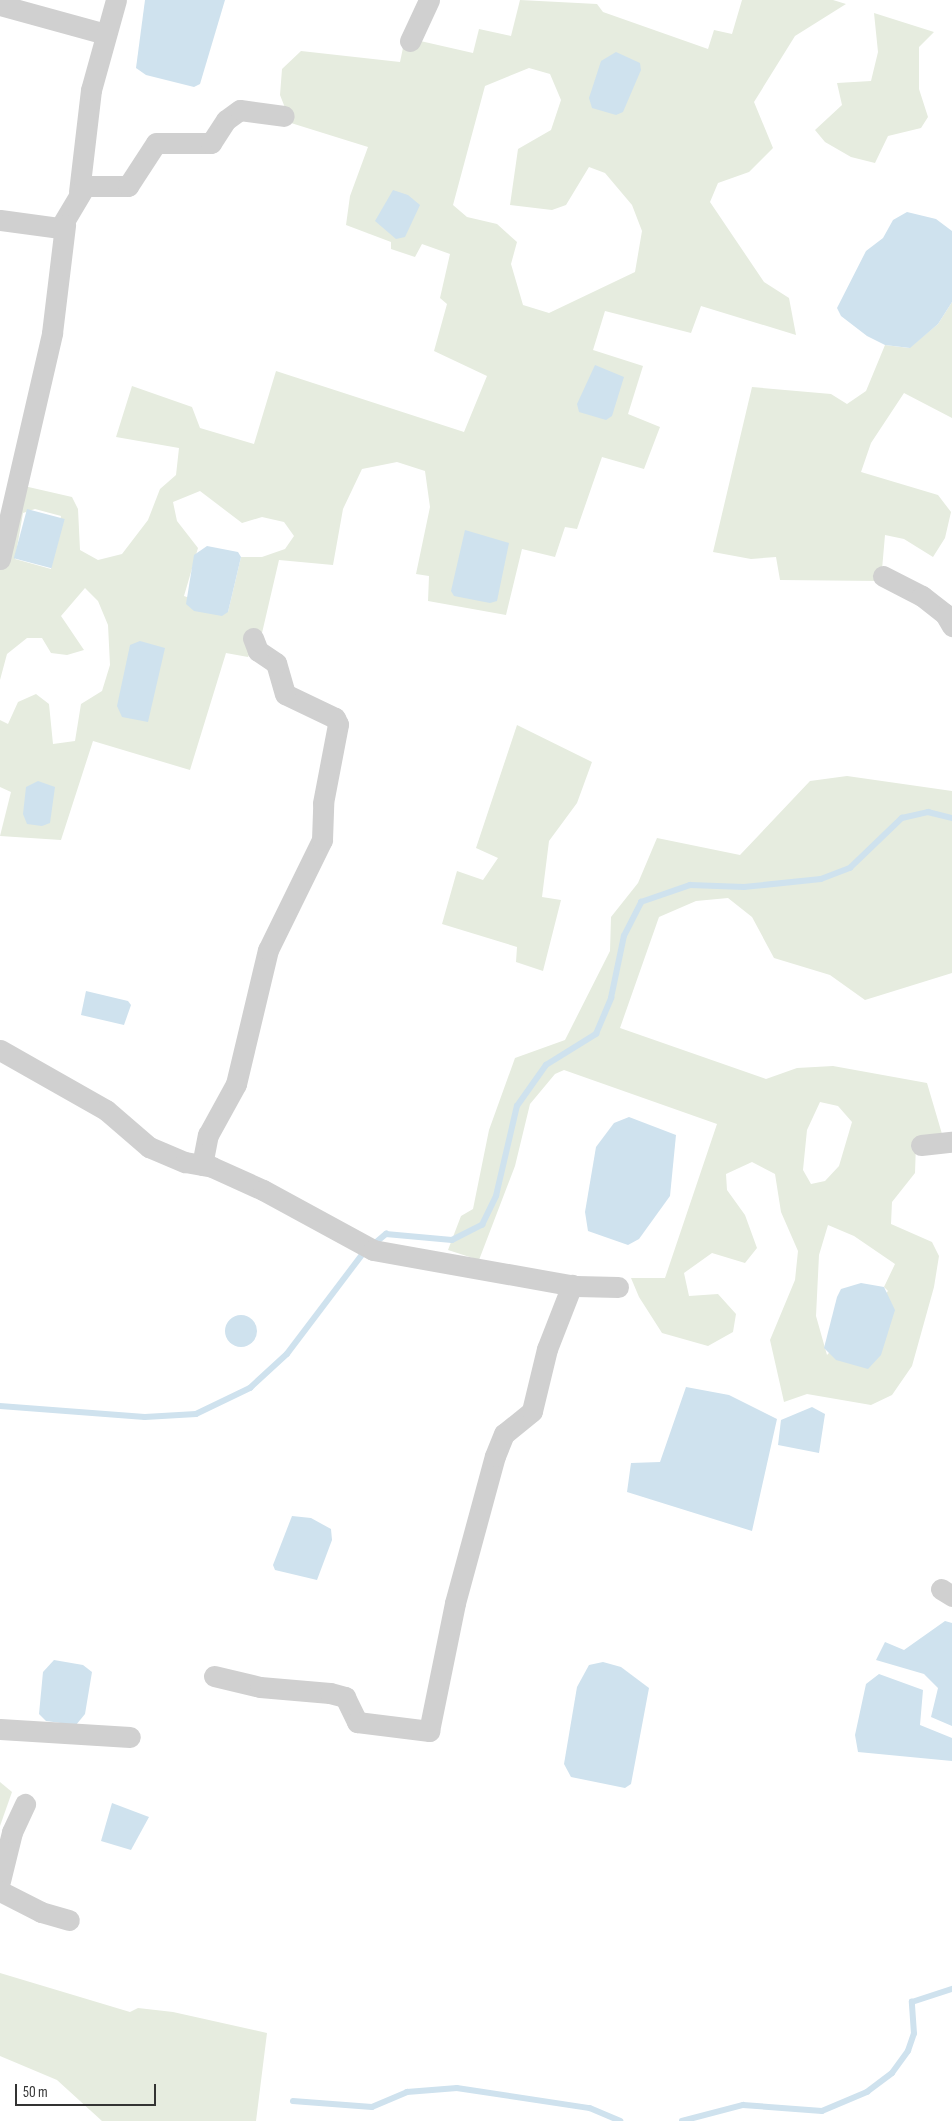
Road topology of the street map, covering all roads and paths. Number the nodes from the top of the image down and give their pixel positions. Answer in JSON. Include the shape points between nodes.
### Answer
{"nodes":[{"id":1,"x":116,"y":0,"type":"edge"},
{"id":2,"x":429,"y":0,"type":"edge"},
{"id":3,"x":0,"y":5,"type":"edge"},
{"id":4,"x":105,"y":34,"type":"junction"},
{"id":5,"x":410,"y":41,"type":"dead end"},
{"id":6,"x":284,"y":116,"type":"dead end"},
{"id":7,"x":79,"y":192,"type":"junction"},
{"id":8,"x":0,"y":220,"type":"edge"},
{"id":9,"x":65,"y":225,"type":"junction"},
{"id":10,"x":0,"y":559,"type":"edge"},
{"id":11,"x":884,"y":576,"type":"dead end"},
{"id":12,"x":952,"y":626,"type":"edge"},
{"id":13,"x":253,"y":638,"type":"dead end"},
{"id":14,"x":0,"y":1050,"type":"edge"},
{"id":15,"x":952,"y":1142,"type":"edge"},
{"id":16,"x":921,"y":1145,"type":"dead end"},
{"id":17,"x":202,"y":1165,"type":"junction"},
{"id":18,"x":572,"y":1285,"type":"junction"},
{"id":19,"x":618,"y":1287,"type":"dead end"},
{"id":20,"x":214,"y":1676,"type":"dead end"},
{"id":21,"x":0,"y":1729,"type":"edge"},
{"id":22,"x":130,"y":1737,"type":"dead end"},
{"id":23,"x":25,"y":1804,"type":"dead end"},
{"id":24,"x":0,"y":1881,"type":"edge"},
{"id":25,"x":0,"y":1891,"type":"edge"},
{"id":26,"x":69,"y":1920,"type":"dead end"}],
"edges":[{"from":1,"to":4,"type":"street"},
{"from":2,"to":5,"type":"street","via":[[417,16]]},
{"from":3,"to":4,"type":"street"},
{"from":4,"to":7,"type":"street","via":[[83,135]]},
{"from":6,"to":7,"type":"street","via":[[240,110],[226,120],[212,143],[156,143],[128,186],[86,186]]},
{"from":7,"to":9,"type":"street"},
{"from":8,"to":9,"type":"street","via":[[52,230]]},
{"from":9,"to":10,"type":"street","via":[[52,333]]},
{"from":11,"to":12,"type":"street","via":[[922,596],[945,614]]},
{"from":13,"to":17,"type":"street","via":[[258,651],[276,663],[285,694],[335,718],[338,724],[323,802],[322,840],[268,950],[236,1084],[208,1135]]},
{"from":14,"to":17,"type":"street","via":[[100,1106],[149,1147]]},
{"from":15,"to":16,"type":"street"},
{"from":17,"to":18,"type":"street","via":[[263,1190],[373,1250]]},
{"from":18,"to":19,"type":"street"},
{"from":18,"to":20,"type":"street","via":[[547,1349],[532,1411],[504,1434],[495,1456],[454,1603],[429,1730],[358,1722],[345,1697],[330,1693],[260,1687]]},
{"from":21,"to":22,"type":"street"},
{"from":23,"to":24,"type":"street","via":[[12,1832]]},
{"from":25,"to":26,"type":"street","via":[[41,1912]]}]}
